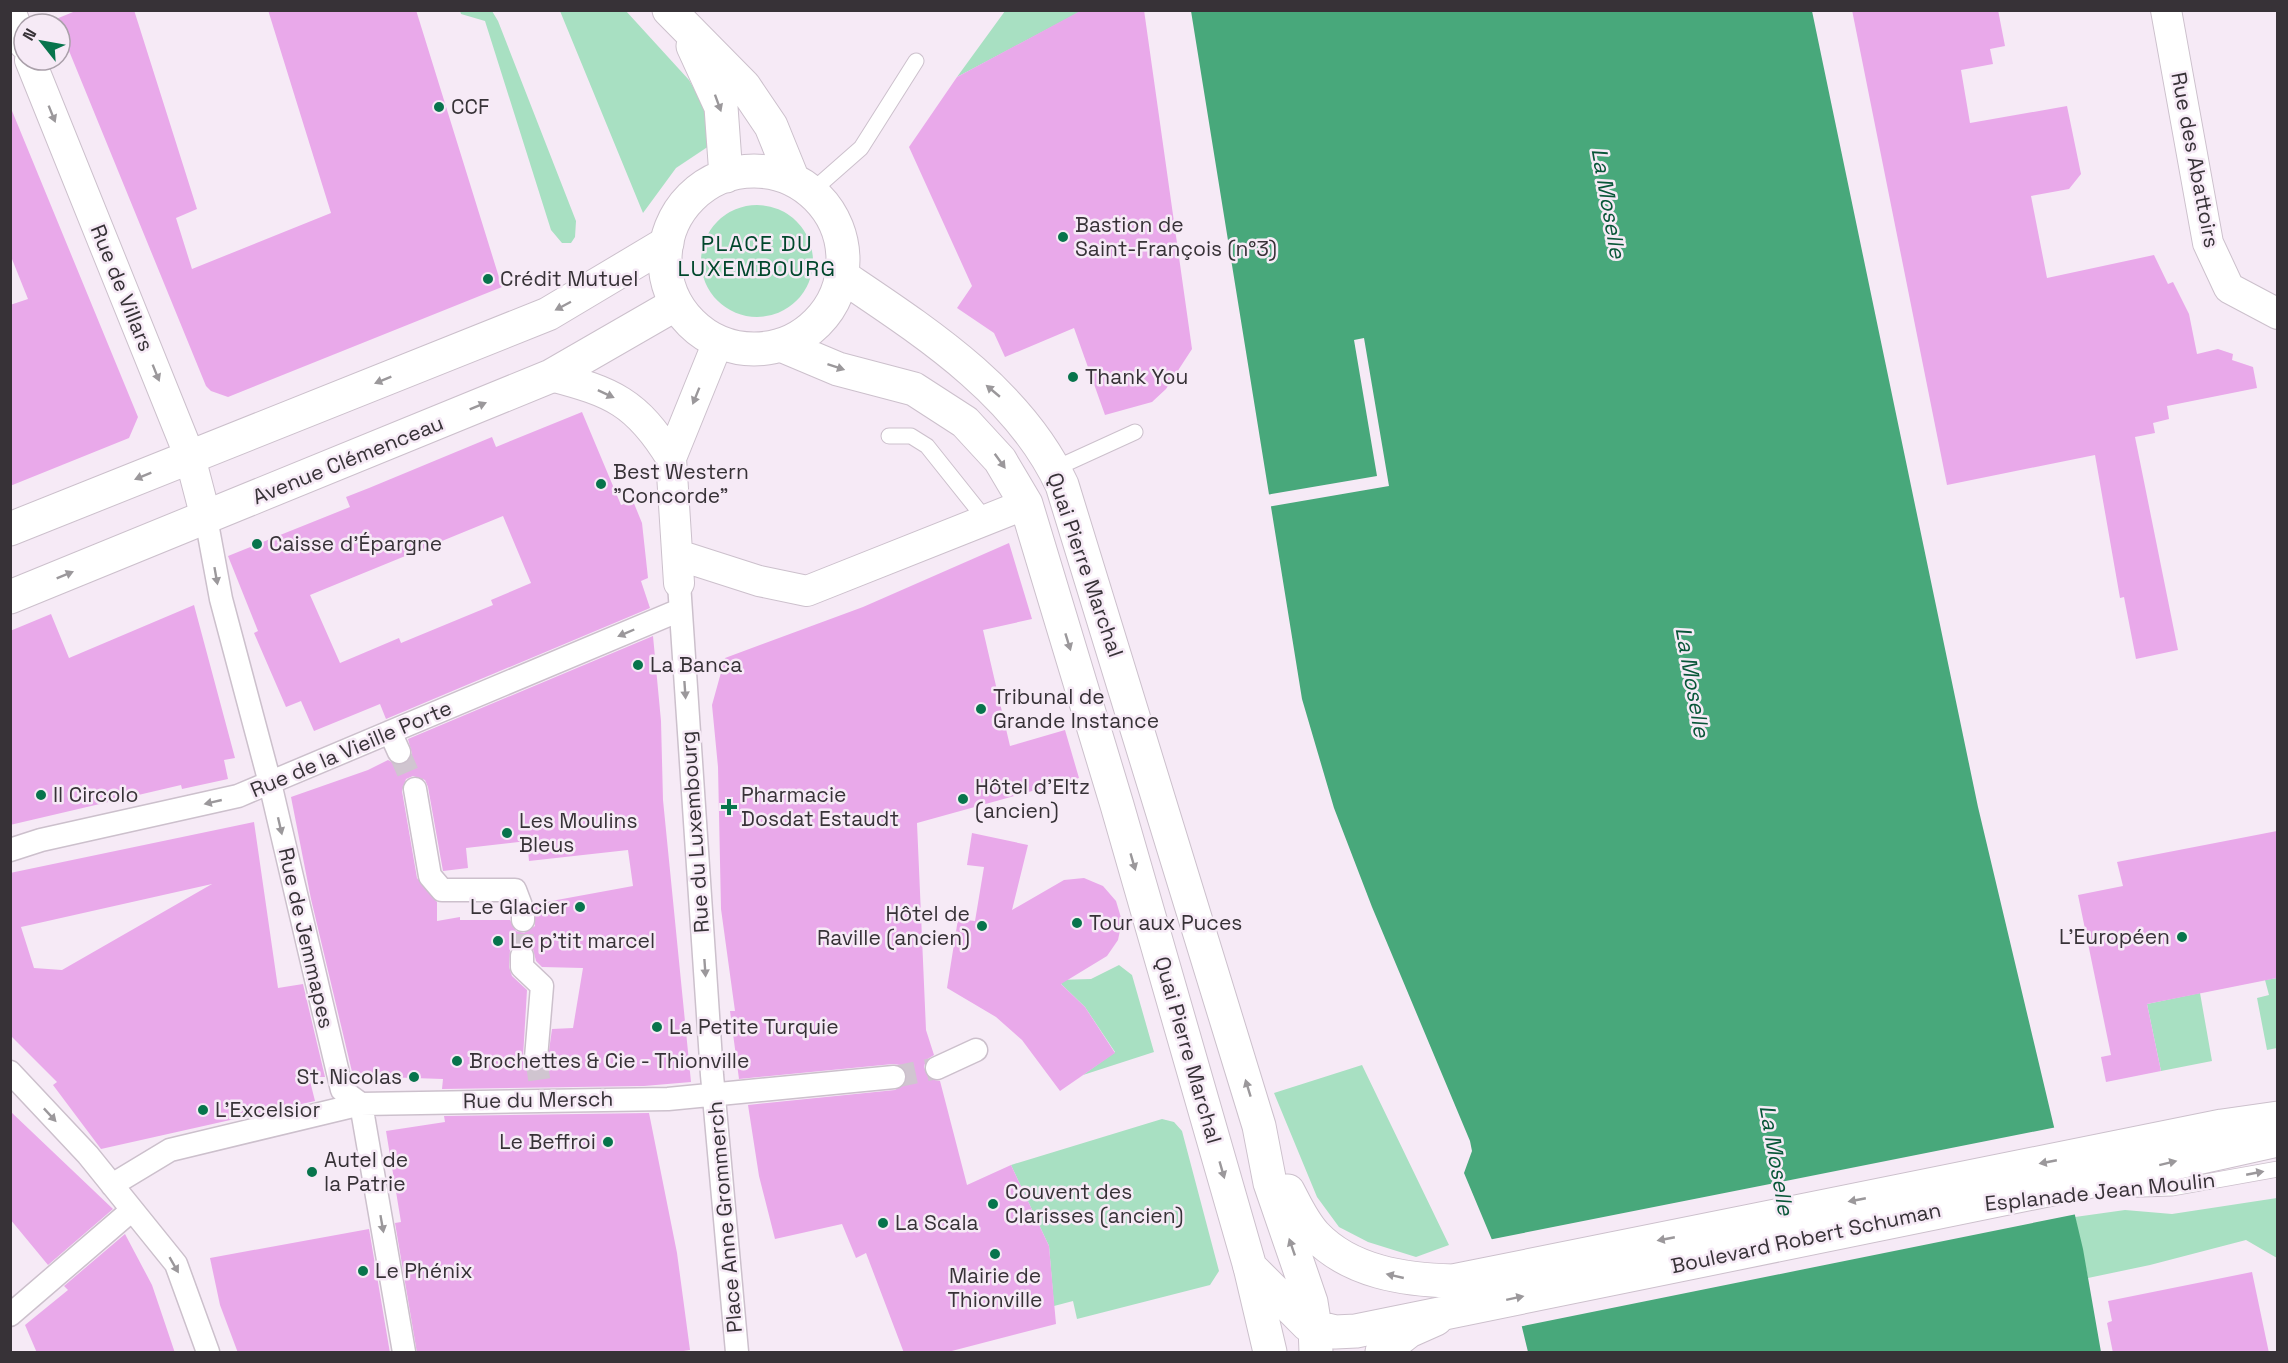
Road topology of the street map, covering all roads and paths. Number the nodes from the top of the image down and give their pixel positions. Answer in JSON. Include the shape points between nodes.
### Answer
{"nodes":[{"id":1,"x":2166,"y":10,"type":"edge"},
{"id":2,"x":677,"y":20,"type":"edge"},
{"id":3,"x":916,"y":61,"type":"dead end"},
{"id":4,"x":35,"y":72,"type":"edge"},
{"id":5,"x":726,"y":176,"type":"junction"},
{"id":6,"x":802,"y":186,"type":"junction"},
{"id":7,"x":667,"y":243,"type":"junction"},
{"id":8,"x":842,"y":276,"type":"junction"},
{"id":9,"x":676,"y":304,"type":"junction"},
{"id":10,"x":2277,"y":314,"type":"edge"},
{"id":11,"x":718,"y":342,"type":"junction"},
{"id":12,"x":781,"y":345,"type":"junction"},
{"id":13,"x":551,"y":376,"type":"junction"},
{"id":14,"x":1135,"y":432,"type":"dead end"},
{"id":15,"x":889,"y":436,"type":"dead end"},
{"id":16,"x":190,"y":457,"type":"junction"},
{"id":17,"x":670,"y":458,"type":"junction"},
{"id":18,"x":1054,"y":469,"type":"junction"},
{"id":19,"x":1026,"y":504,"type":"junction"},
{"id":20,"x":206,"y":518,"type":"junction"},
{"id":21,"x":986,"y":520,"type":"junction"},
{"id":22,"x":10,"y":529,"type":"edge"},
{"id":23,"x":679,"y":583,"type":"junction"},
{"id":24,"x":10,"y":597,"type":"edge"},
{"id":25,"x":270,"y":783,"type":"junction"},
{"id":26,"x":415,"y":789,"type":"tunnel mouth"},
{"id":27,"x":10,"y":850,"type":"edge"},
{"id":28,"x":523,"y":920,"type":"tunnel mouth"},
{"id":29,"x":522,"y":956,"type":"tunnel mouth"},
{"id":30,"x":976,"y":1050,"type":"dead end"},
{"id":31,"x":536,"y":1058,"type":"tunnel mouth"},
{"id":32,"x":937,"y":1068,"type":"tunnel mouth"},
{"id":33,"x":10,"y":1072,"type":"edge"},
{"id":34,"x":894,"y":1077,"type":"tunnel mouth"},
{"id":35,"x":714,"y":1088,"type":"junction"},
{"id":36,"x":2277,"y":1103,"type":"edge"},
{"id":37,"x":361,"y":1104,"type":"junction"},
{"id":38,"x":2222,"y":1126,"type":"junction"},
{"id":39,"x":2274,"y":1143,"type":"edge"},
{"id":40,"x":1264,"y":1144,"type":"junction"},
{"id":41,"x":2110,"y":1173,"type":"junction"},
{"id":42,"x":112,"y":1185,"type":"junction"},
{"id":43,"x":132,"y":1210,"type":"junction"},
{"id":44,"x":1250,"y":1267,"type":"junction"},
{"id":45,"x":1455,"y":1295,"type":"junction"},
{"id":46,"x":10,"y":1315,"type":"edge"},
{"id":47,"x":1319,"y":1329,"type":"edge"},
{"id":48,"x":208,"y":1353,"type":"edge"},
{"id":49,"x":404,"y":1353,"type":"edge"},
{"id":50,"x":737,"y":1353,"type":"edge"},
{"id":51,"x":1270,"y":1353,"type":"edge"},
{"id":52,"x":1382,"y":1353,"type":"edge"}],
"edges":[{"from":1,"to":10,"type":"street","name":"Rue des Abattoirs","via":[[2208,243],[2229,288]]},
{"from":2,"to":5,"type":"main road","one_way":true,"via":[[721,107]]},
{"from":2,"to":6,"type":"main road","via":[[744,86],[771,126]]},
{"from":3,"to":6,"type":"lane","via":[[861,148]]},
{"from":4,"to":16,"type":"street","name":"Rue de Villars","one_way":true},
{"from":5,"to":6,"type":"main road","via":[[760,172]]},
{"from":5,"to":7,"type":"main road","via":[[687,201],[674,221]]},
{"from":6,"to":8,"type":"main road","via":[[823,204],[836,225],[843,250]]},
{"from":7,"to":9,"type":"main road","via":[[665,264]]},
{"from":7,"to":16,"type":"main road","one_way":true,"via":[[548,314]]},
{"from":8,"to":12,"type":"main road","via":[[825,314],[797,339]]},
{"from":18,"to":8,"type":"main road","name":"Quai Pierre Marchal","one_way":true,"via":[[1008,404],[935,341]]},
{"from":9,"to":11,"type":"main road","via":[[694,326]]},
{"from":9,"to":13,"type":"main road","name":"Avenue Clémenceau"},
{"from":11,"to":12,"type":"main road","via":[[739,348]]},
{"from":11,"to":17,"type":"street","one_way":true},
{"from":12,"to":19,"type":"main road","name":"Quai Pierre Marchal","one_way":true,"via":[[838,369],[914,389],[965,422],[1000,459]]},
{"from":13,"to":17,"type":"street","one_way":true,"via":[[590,386],[625,403],[643,418]]},
{"from":20,"to":13,"type":"main road","name":"Avenue Clémenceau","one_way":true},
{"from":14,"to":18,"type":"lane"},
{"from":15,"to":21,"type":"lane","via":[[911,436],[927,446]]},
{"from":16,"to":20,"type":"street","name":"Rue de Villars"},
{"from":16,"to":22,"type":"main road","one_way":true},
{"from":17,"to":23,"type":"street"},
{"from":40,"to":18,"type":"main road","name":"Quai Pierre Marchal","one_way":true,"via":[[1076,527]]},
{"from":19,"to":21,"type":"street"},
{"from":19,"to":44,"type":"main road","name":"Quai Pierre Marchal","one_way":true},
{"from":24,"to":20,"type":"main road","name":"Avenue Clémenceau","one_way":true},
{"from":20,"to":25,"type":"street","name":"Rue de Jemmapes","one_way":true,"via":[[221,599]]},
{"from":21,"to":23,"type":"street","via":[[807,591],[733,572]]},
{"from":23,"to":25,"type":"street","name":"Rue de la Vieille Porte","one_way":true,"via":[[394,742]]},
{"from":23,"to":35,"type":"street","name":"Rue du Luxembourg","one_way":true},
{"from":25,"to":27,"type":"street","name":"Rue de la Vieille Porte","one_way":true,"via":[[238,796]]},
{"from":25,"to":37,"type":"street","name":"Rue de Jemmapes","one_way":true,"via":[[342,1090]]},
{"from":26,"to":28,"type":"street","via":[[430,876],[442,890],[515,890],[524,910]]},
{"from":29,"to":31,"type":"street","via":[[522,967],[542,986]]},
{"from":30,"to":32,"type":"street"},
{"from":33,"to":42,"type":"street","one_way":true},
{"from":34,"to":35,"type":"street","name":"Rue du Mersch"},
{"from":35,"to":37,"type":"street","name":"Rue du Mersch","via":[[668,1099],[541,1092]]},
{"from":35,"to":50,"type":"street","name":"Place Anne Grommerch"},
{"from":36,"to":38,"type":"street"},
{"from":37,"to":42,"type":"street","name":"Rue du Mersch","via":[[170,1150]]},
{"from":37,"to":49,"type":"street","one_way":true},
{"from":38,"to":39,"type":"main road","name":"Boulevard Robert Schuman"},
{"from":38,"to":41,"type":"main road","name":"Boulevard Robert Schuman"},
{"from":41,"to":39,"type":"main road","name":"Boulevard Robert Schuman","one_way":true},
{"from":45,"to":40,"type":"main road","name":"Quai Pierre Marchal","one_way":true,"via":[[1376,1271],[1324,1242],[1303,1220]]},
{"from":47,"to":40,"type":"main road","name":"Quai Pierre Marchal","one_way":true,"via":[[1270,1183]]},
{"from":41,"to":45,"type":"main road","name":"Boulevard Robert Schuman","one_way":true},
{"from":45,"to":41,"type":"main road","name":"Boulevard Robert Schuman","one_way":true,"via":[[1958,1207]]},
{"from":42,"to":43,"type":"street"},
{"from":43,"to":46,"type":"street"},
{"from":43,"to":48,"type":"street","one_way":true,"via":[[176,1264]]},
{"from":44,"to":47,"type":"main road","name":"Quai Pierre Marchal","via":[[1298,1317]]},
{"from":44,"to":51,"type":"main road","name":"Quai Pierre Marchal"},
{"from":45,"to":47,"type":"main road","name":"Boulevard Robert Schuman","via":[[1356,1332]]},
{"from":45,"to":52,"type":"main road"}]}
